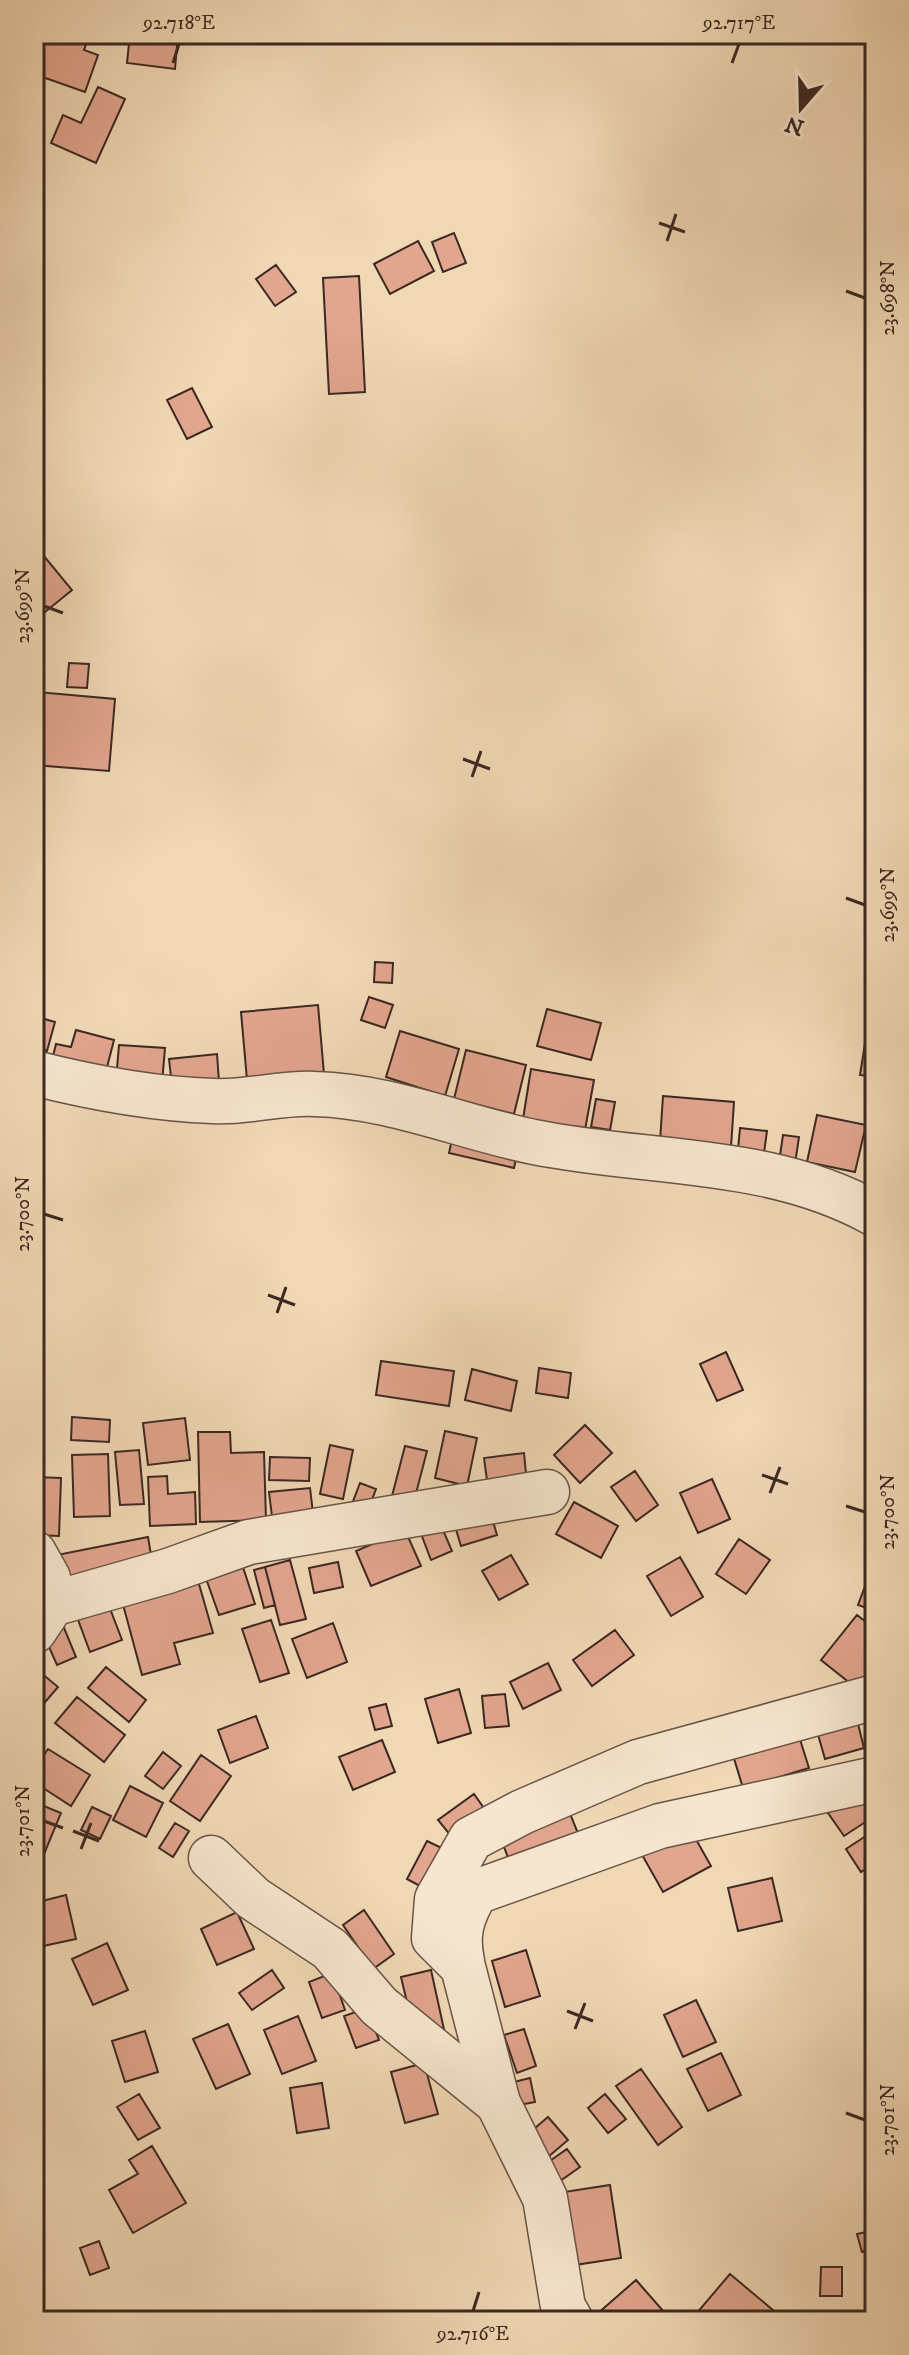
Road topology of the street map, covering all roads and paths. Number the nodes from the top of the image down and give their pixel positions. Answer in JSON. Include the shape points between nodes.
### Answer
{"nodes":[{"id":1,"x":34,"y":1073,"type":"edge"},
{"id":2,"x":875,"y":1214,"type":"edge"},
{"id":3,"x":547,"y":1492,"type":"dead end"},
{"id":4,"x":34,"y":1553,"type":"edge"},
{"id":5,"x":43,"y":1617,"type":"edge"},
{"id":6,"x":875,"y":1697,"type":"edge"},
{"id":7,"x":875,"y":1779,"type":"edge"},
{"id":8,"x":211,"y":1858,"type":"dead end"},
{"id":9,"x":463,"y":1967,"type":"junction"},
{"id":10,"x":498,"y":2103,"type":"junction"},
{"id":11,"x":571,"y":2321,"type":"edge"}],
"edges":[{"from":1,"to":2,"type":"street","via":[[142,1097],[215,1102],[312,1093],[349,1097],[533,1141],[634,1158],[751,1168]]},
{"from":3,"to":5,"type":"street","via":[[249,1542]]},
{"from":4,"to":5,"type":"street","via":[[48,1578]]},
{"from":6,"to":9,"type":"street","via":[[638,1762],[471,1839],[437,1899],[434,1938]]},
{"from":7,"to":9,"type":"street","via":[[660,1826],[476,1892],[463,1913],[458,1942]]},
{"from":8,"to":10,"type":"street","via":[[253,1898],[330,1949],[379,2006]]},
{"from":9,"to":10,"type":"street"},
{"from":10,"to":11,"type":"street","via":[[545,2198],[563,2307]]}]}
